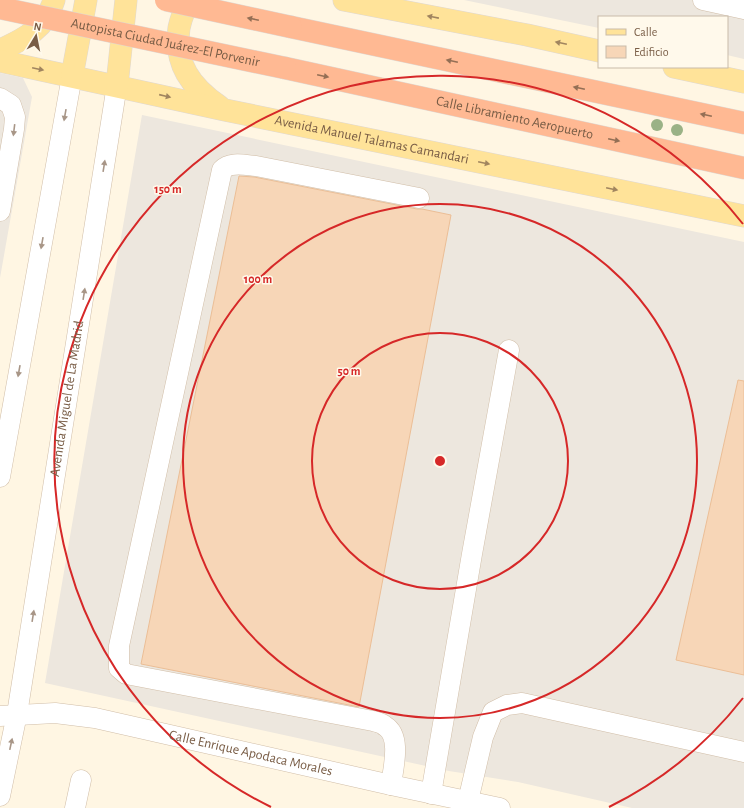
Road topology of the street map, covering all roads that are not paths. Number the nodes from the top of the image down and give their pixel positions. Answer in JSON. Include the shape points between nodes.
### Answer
{"nodes":[{"id":1,"x":54,"y":0,"type":"edge"},
{"id":2,"x":86,"y":0,"type":"edge"},
{"id":3,"x":126,"y":0,"type":"edge"},
{"id":4,"x":166,"y":0,"type":"edge"},
{"id":5,"x":191,"y":0,"type":"edge"},
{"id":6,"x":344,"y":0,"type":"edge"},
{"id":7,"x":703,"y":0,"type":"edge"},
{"id":8,"x":0,"y":8,"type":"edge"},
{"id":9,"x":744,"y":8,"type":"edge"},
{"id":10,"x":0,"y":50,"type":"edge"},
{"id":11,"x":598,"y":51,"type":"edge"},
{"id":12,"x":0,"y":61,"type":"edge"},
{"id":13,"x":285,"y":68,"type":"joint"},
{"id":14,"x":679,"y":68,"type":"edge"},
{"id":15,"x":72,"y":76,"type":"junction"},
{"id":16,"x":744,"y":82,"type":"edge"},
{"id":17,"x":117,"y":86,"type":"junction"},
{"id":18,"x":0,"y":98,"type":"edge"},
{"id":19,"x":225,"y":110,"type":"junction"},
{"id":20,"x":744,"y":123,"type":"edge"},
{"id":21,"x":744,"y":168,"type":"edge"},
{"id":22,"x":419,"y":198,"type":"dead end"},
{"id":23,"x":0,"y":211,"type":"edge"},
{"id":24,"x":744,"y":216,"type":"edge"},
{"id":25,"x":509,"y":350,"type":"dead end"},
{"id":26,"x":0,"y":477,"type":"edge"},
{"id":27,"x":8,"y":715,"type":"edge"},
{"id":28,"x":744,"y":752,"type":"edge"},
{"id":29,"x":81,"y":780,"type":"dead end"},
{"id":30,"x":391,"y":785,"type":"junction"},
{"id":31,"x":431,"y":794,"type":"junction"},
{"id":32,"x":0,"y":796,"type":"edge"},
{"id":33,"x":468,"y":801,"type":"junction"},
{"id":34,"x":76,"y":808,"type":"edge"},
{"id":35,"x":500,"y":808,"type":"edge"}],
"edges":[{"from":1,"to":10,"type":"main road","via":[[49,14],[32,34]]},
{"from":2,"to":15,"type":"main road"},
{"from":3,"to":17,"type":"main road","name":"Avenida Miguel de La Madrid"},
{"from":20,"to":4,"type":"highway","one_way":true,"bridge":true},
{"from":5,"to":19,"type":"main road","via":[[180,22],[178,48],[181,63],[196,87]]},
{"from":11,"to":6,"type":"main road","one_way":true},
{"from":7,"to":9,"type":"street"},
{"from":8,"to":13,"type":"highway","name":"Autopista Ciudad Juárez-El Porvenir","bridge":true},
{"from":12,"to":15,"type":"main road","name":"Avenida Manuel Talamas Camandari","one_way":true},
{"from":13,"to":21,"type":"highway","name":"Calle Libramiento Aeropuerto","one_way":true},
{"from":14,"to":16,"type":"main road"},
{"from":15,"to":17,"type":"main road","name":"Avenida Manuel Talamas Camandari"},
{"from":15,"to":26,"type":"street","one_way":true},
{"from":17,"to":19,"type":"main road","name":"Avenida Manuel Talamas Camandari","one_way":true},
{"from":27,"to":17,"type":"street","name":"Avenida Miguel de La Madrid","one_way":true},
{"from":18,"to":23,"type":"street","one_way":true,"via":[[11,105],[15,117]]},
{"from":19,"to":24,"type":"main road","name":"Avenida Manuel Talamas Camandari","one_way":true},
{"from":22,"to":30,"type":"street","via":[[256,166],[232,164],[222,170],[118,657],[119,668],[126,674],[373,721],[386,726],[393,734],[396,745]]},
{"from":25,"to":31,"type":"street"},
{"from":27,"to":30,"type":"street","name":"Calle Enrique Apodaca Morales","via":[[55,713],[95,718]]},
{"from":32,"to":27,"type":"street","name":"Avenida Miguel de La Madrid","one_way":true},
{"from":28,"to":33,"type":"street","via":[[522,703],[507,705],[493,712],[482,737]]},
{"from":29,"to":34,"type":"street"},
{"from":30,"to":31,"type":"street","name":"Calle Enrique Apodaca Morales"},
{"from":31,"to":33,"type":"street","name":"Calle Enrique Apodaca Morales"},
{"from":33,"to":35,"type":"street","name":"Calle Enrique Apodaca Morales"}]}
